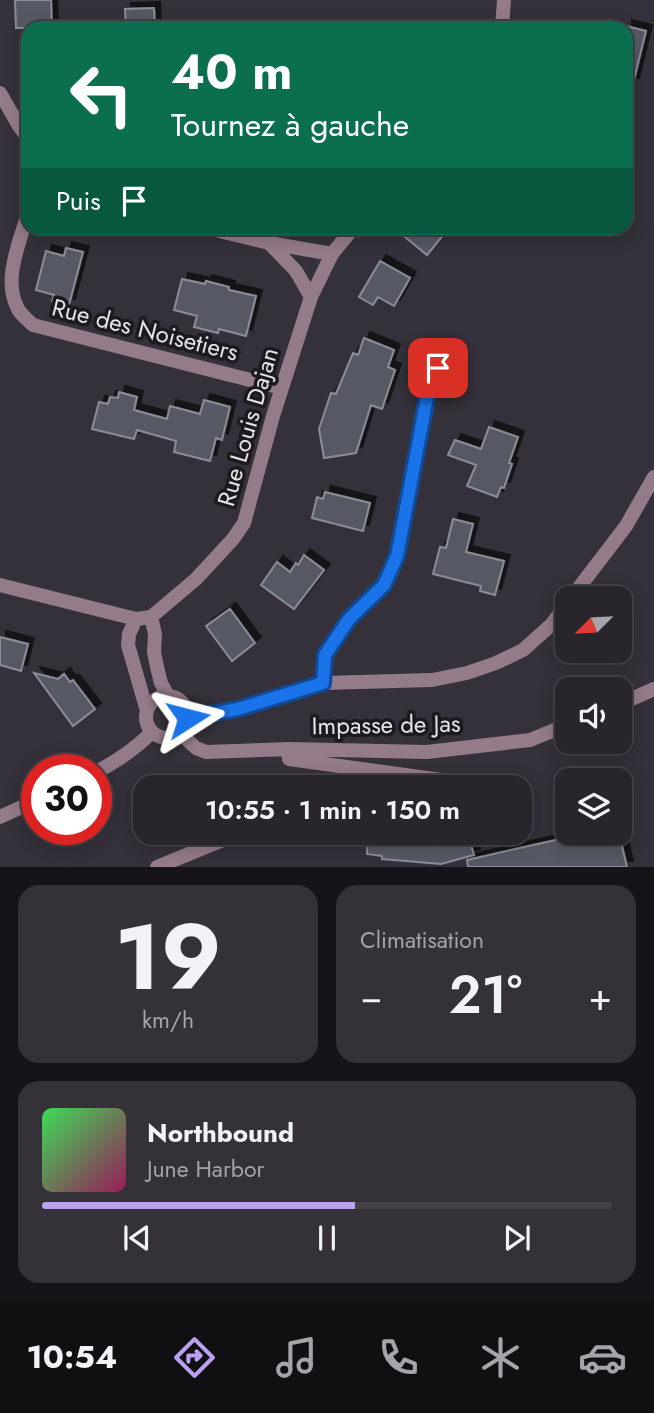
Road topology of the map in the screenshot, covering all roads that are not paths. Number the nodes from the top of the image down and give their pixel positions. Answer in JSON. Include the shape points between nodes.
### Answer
{"nodes":[{"id":1,"x":504,"y":0,"type":"edge"},
{"id":2,"x":502,"y":21,"type":"edge"},
{"id":3,"x":0,"y":93,"type":"edge"},
{"id":4,"x":21,"y":129,"type":"edge"},
{"id":5,"x":22,"y":235,"type":"edge"},
{"id":6,"x":247,"y":235,"type":"edge"},
{"id":7,"x":347,"y":235,"type":"edge"},
{"id":8,"x":269,"y":243,"type":"junction"},
{"id":9,"x":332,"y":254,"type":"junction"},
{"id":10,"x":311,"y":297,"type":"junction"},
{"id":11,"x":438,"y":368,"type":"dead end"},
{"id":12,"x":282,"y":388,"type":"junction"},
{"id":13,"x":654,"y":477,"type":"edge"},
{"id":14,"x":0,"y":585,"type":"edge"},
{"id":15,"x":580,"y":586,"type":"edge"},
{"id":16,"x":143,"y":618,"type":"junction"},
{"id":17,"x":555,"y":620,"type":"edge"},
{"id":18,"x":323,"y":683,"type":"junction"},
{"id":19,"x":654,"y":689,"type":"edge"},
{"id":20,"x":168,"y":696,"type":"junction"},
{"id":21,"x":632,"y":699,"type":"edge"},
{"id":22,"x":146,"y":711,"type":"junction"},
{"id":23,"x":188,"y":718,"type":"junction"},
{"id":24,"x":555,"y":730,"type":"edge"},
{"id":25,"x":152,"y":732,"type":"junction"},
{"id":26,"x":180,"y":733,"type":"junction"},
{"id":27,"x":289,"y":749,"type":"junction"},
{"id":28,"x":112,"y":764,"type":"edge"},
{"id":29,"x":402,"y":775,"type":"edge"},
{"id":30,"x":21,"y":807,"type":"edge"},
{"id":31,"x":0,"y":817,"type":"edge"},
{"id":32,"x":211,"y":845,"type":"edge"},
{"id":33,"x":157,"y":867,"type":"edge"}],
"edges":[{"from":1,"to":2,"type":"street"},
{"from":3,"to":4,"type":"street"},
{"from":5,"to":12,"type":"street","name":"Rue des Noisetiers","via":[[12,290],[18,310],[33,325]]},
{"from":6,"to":8,"type":"street"},
{"from":7,"to":9,"type":"street","name":"Rue Louis Dajan"},
{"from":8,"to":9,"type":"street"},
{"from":8,"to":10,"type":"street","via":[[296,271]]},
{"from":9,"to":10,"type":"street","name":"Rue Louis Dajan"},
{"from":10,"to":12,"type":"street","name":"Rue Louis Dajan"},
{"from":11,"to":18,"type":"lane","via":[[428,392],[397,556],[384,585],[349,619],[325,655]]},
{"from":12,"to":16,"type":"street","name":"Rue Louis Dajan","via":[[244,523],[196,579]]},
{"from":13,"to":15,"type":"street","via":[[626,526]]},
{"from":14,"to":16,"type":"street"},
{"from":16,"to":20,"type":"street","via":[[155,634],[157,667]]},
{"from":16,"to":22,"type":"street","via":[[128,634],[128,645]]},
{"from":17,"to":18,"type":"street","via":[[523,650],[467,673],[432,680]]},
{"from":18,"to":23,"type":"street","via":[[238,709]]},
{"from":19,"to":21,"type":"street"},
{"from":20,"to":22,"type":"street","via":[[154,700]]},
{"from":20,"to":23,"type":"street","via":[[180,700]]},
{"from":22,"to":25,"type":"street"},
{"from":23,"to":26,"type":"street"},
{"from":24,"to":27,"type":"street","name":"Impasse de Jas","via":[[530,740],[427,752]]},
{"from":25,"to":26,"type":"street","via":[[169,738]]},
{"from":25,"to":28,"type":"street"},
{"from":26,"to":27,"type":"street","via":[[206,752]]},
{"from":27,"to":29,"type":"street","name":"Impasse de Jas","via":[[289,760]]},
{"from":30,"to":31,"type":"street"},
{"from":32,"to":33,"type":"street"}]}
